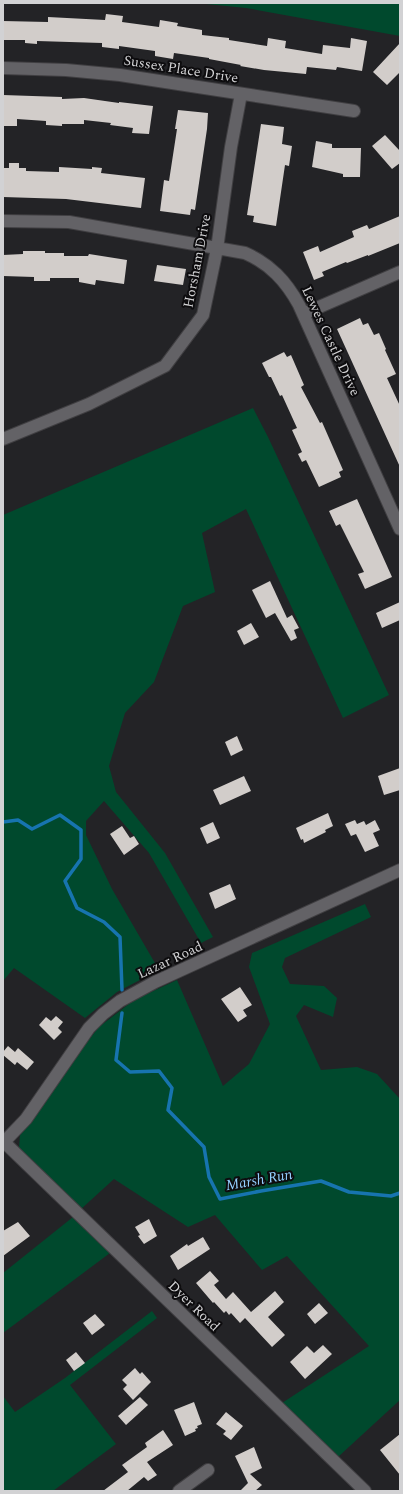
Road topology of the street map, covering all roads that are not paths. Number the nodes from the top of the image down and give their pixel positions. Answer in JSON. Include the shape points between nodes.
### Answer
{"nodes":[{"id":1,"x":3,"y":68,"type":"edge"},
{"id":2,"x":241,"y":94,"type":"junction"},
{"id":3,"x":354,"y":111,"type":"dead end"},
{"id":4,"x":3,"y":222,"type":"edge"},
{"id":5,"x":217,"y":248,"type":"junction"},
{"id":6,"x":400,"y":272,"type":"edge"},
{"id":7,"x":304,"y":314,"type":"junction"},
{"id":8,"x":3,"y":439,"type":"edge"},
{"id":9,"x":400,"y":529,"type":"edge"},
{"id":10,"x":400,"y":870,"type":"edge"},
{"id":11,"x":3,"y":1142,"type":"edge"},
{"id":12,"x":208,"y":1470,"type":"dead end"},
{"id":13,"x":179,"y":1491,"type":"edge"},
{"id":14,"x":365,"y":1491,"type":"edge"}],
"edges":[{"from":1,"to":2,"type":"street","name":"Sussex Place Drive","via":[[120,75]]},
{"from":2,"to":3,"type":"street","name":"Sussex Place Drive"},
{"from":2,"to":5,"type":"street","name":"Horsham Drive"},
{"from":4,"to":5,"type":"street","name":"Lewes Castle Drive","via":[[69,222]]},
{"from":5,"to":7,"type":"street","name":"Lewes Castle Drive","via":[[245,253],[270,267],[292,291]]},
{"from":5,"to":8,"type":"street","name":"Horsham Drive","via":[[203,315],[165,366],[89,404]]},
{"from":6,"to":7,"type":"street"},
{"from":7,"to":9,"type":"street","name":"Lewes Castle Drive"},
{"from":10,"to":11,"type":"street","name":"Lazar Road","via":[[155,982],[120,1001],[89,1028],[26,1119]]},
{"from":11,"to":14,"type":"street","name":"Dyer Road"},
{"from":12,"to":13,"type":"street"}]}
